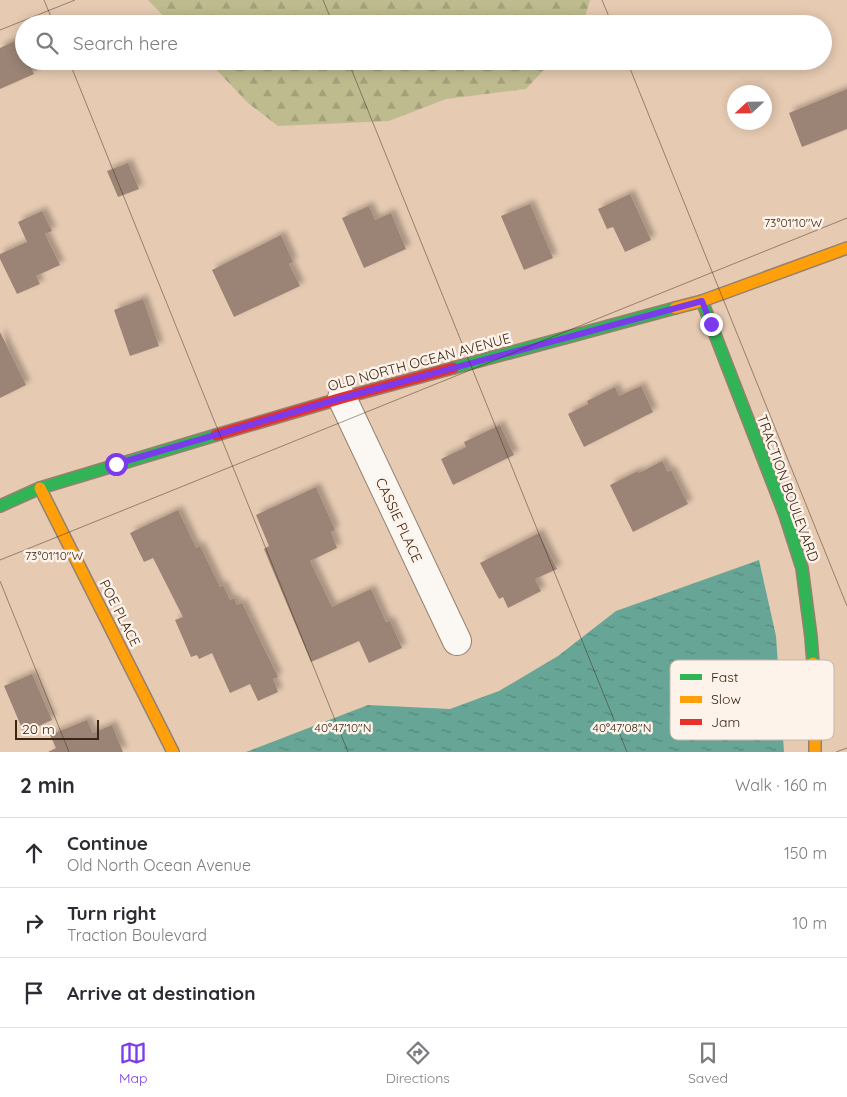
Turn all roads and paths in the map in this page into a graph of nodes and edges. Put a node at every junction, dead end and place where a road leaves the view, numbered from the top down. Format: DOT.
graph roads {
  1 [pos="847,248"];
  2 [pos="702,301"];
  3 [pos="342,398"];
  4 [pos="40,488"];
  5 [pos="0,506"];
  6 [pos="457,641"];
  7 [pos="812,660"];
  8 [pos="173,752"];
  1 -- 2 [label="street, OLD NORTH OCEAN AVENUE"];
  2 -- 3 [label="street, OLD NORTH OCEAN AVENUE"];
  2 -- 7 [label="street, TRACTION BOULEVARD"];
  3 -- 4 [label="street, OLD NORTH OCEAN AVENUE"];
  3 -- 6 [label="street, CASSIE PLACE"];
  4 -- 5 [label="street, OLD NORTH OCEAN AVENUE"];
  4 -- 8 [label="street, POE PLACE"];
}
